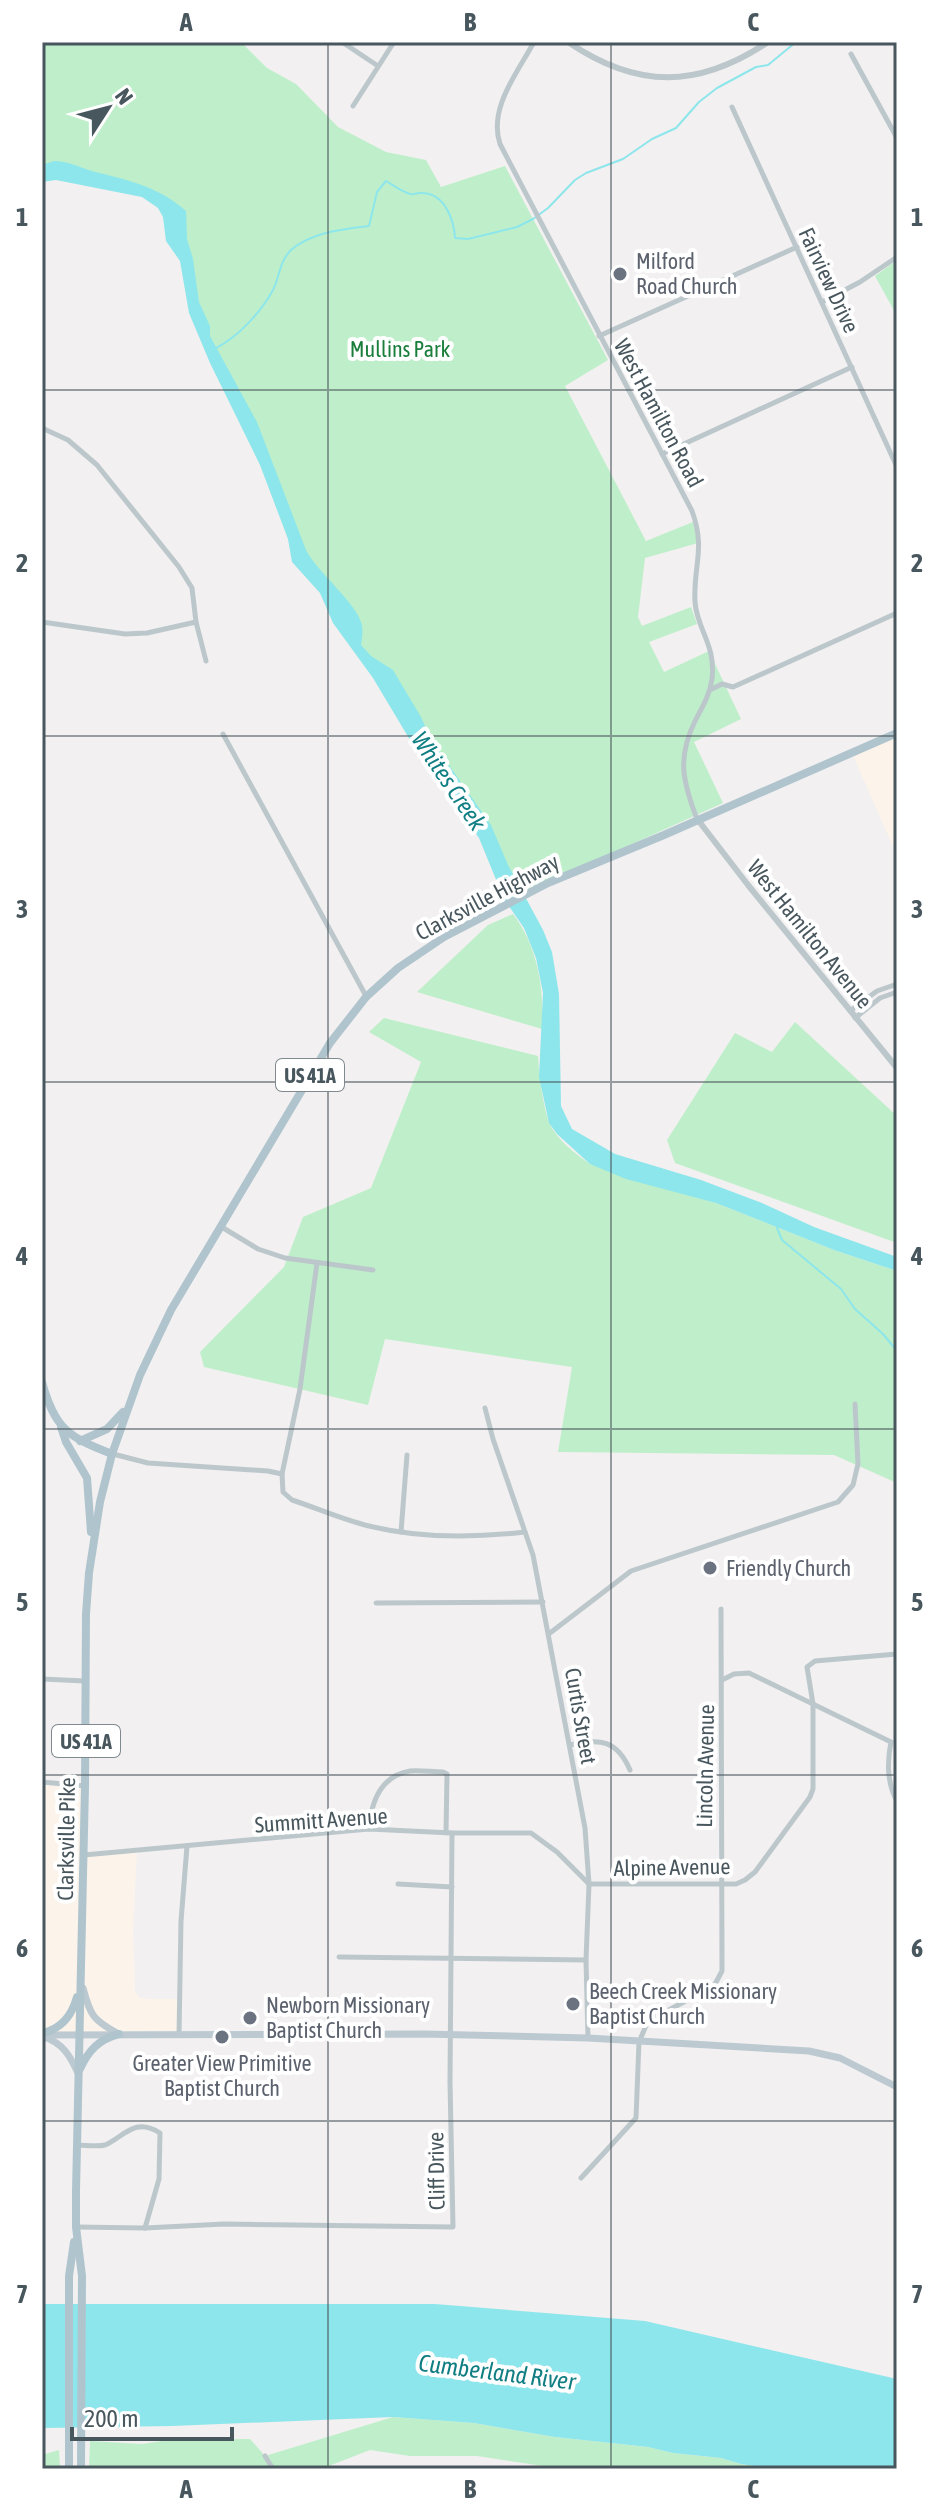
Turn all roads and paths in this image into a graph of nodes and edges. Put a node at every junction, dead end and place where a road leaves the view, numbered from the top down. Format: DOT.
graph roads {
  1 [pos="342,42"];
  2 [pos="394,42"];
  3 [pos="534,42"];
  4 [pos="568,42"];
  5 [pos="768,42"];
  6 [pos="851,54"];
  7 [pos="378,66"];
  8 [pos="353,106"];
  9 [pos="732,107"];
  10 [pos="897,138"];
  11 [pos="797,247"];
  12 [pos="897,257"];
  13 [pos="822,302"];
  14 [pos="599,336"];
  15 [pos="852,367"];
  16 [pos="42,428"];
  17 [pos="662,454"];
  18 [pos="897,465"];
  19 [pos="897,613"];
  20 [pos="42,622"];
  21 [pos="196,622"];
  22 [pos="206,661"];
  23 [pos="709,694"];
  24 [pos="897,733"];
  25 [pos="223,734"];
  26 [pos="698,820"];
  27 [pos="897,984"];
  28 [pos="897,992"];
  29 [pos="870,995"];
  30 [pos="366,997"];
  31 [pos="874,1002"];
  32 [pos="849,1011"];
  33 [pos="855,1018"];
  34 [pos="897,1068"];
  35 [pos="220,1226"];
  36 [pos="317,1263"];
  37 [pos="373,1270"];
  38 [pos="42,1382"];
  39 [pos="855,1404"];
  40 [pos="127,1408"];
  41 [pos="485,1408"];
  42 [pos="61,1427"];
  43 [pos="80,1441"];
  44 [pos="112,1454"];
  45 [pos="407,1455"];
  46 [pos="282,1474"];
  47 [pos="401,1532"];
  48 [pos="525,1532"];
  49 [pos="92,1551"];
  50 [pos="543,1602"];
  51 [pos="376,1603"];
  52 [pos="721,1609"];
  53 [pos="550,1633"];
  54 [pos="897,1654"];
  55 [pos="42,1679"];
  56 [pos="722,1680"];
  57 [pos="86,1681"];
  58 [pos="813,1704"];
  59 [pos="570,1745"];
  60 [pos="630,1770"];
  61 [pos="42,1782"];
  62 [pos="85,1786"];
  63 [pos="897,1801"];
  64 [pos="369,1829"];
  65 [pos="449,1833"];
  66 [pos="187,1846"];
  67 [pos="84,1855"];
  68 [pos="720,1883"];
  69 [pos="398,1884"];
  70 [pos="589,1884"];
  71 [pos="452,1887"];
  72 [pos="339,1957"];
  73 [pos="452,1959"];
  74 [pos="586,1960"];
  75 [pos="80,1980"];
  76 [pos="119,2034"];
  77 [pos="179,2034"];
  78 [pos="42,2035"];
  79 [pos="79,2035"];
  80 [pos="451,2035"];
  81 [pos="588,2038"];
  82 [pos="639,2042"];
  83 [pos="78,2074"];
  84 [pos="897,2087"];
  85 [pos="76,2145"];
  86 [pos="581,2178"];
  87 [pos="76,2227"];
  88 [pos="145,2228"];
  89 [pos="265,2456"];
  90 [pos="68,2466"];
  91 [pos="81,2466"];
  92 [pos="273,2469"];
  1 -- 7 [label="street"];
  2 -- 7 [label="street"];
  3 -- 14 [label="street, West Hamilton Road"];
  4 -- 5 [label="street"];
  6 -- 10 [label="street"];
  7 -- 8 [label="street"];
  9 -- 11 [label="street, Fairview Drive"];
  11 -- 13 [label="street, Fairview Drive"];
  11 -- 14 [label="street"];
  12 -- 13 [label="street"];
  13 -- 15 [label="street, Fairview Drive"];
  14 -- 17 [label="street, West Hamilton Road"];
  15 -- 17 [label="street"];
  15 -- 18 [label="street, Fairview Drive"];
  16 -- 21 [label="street"];
  17 -- 23 [label="street, West Hamilton Road"];
  19 -- 23 [label="street"];
  20 -- 21 [label="street"];
  21 -- 22 [label="street"];
  23 -- 26 [label="street, West Hamilton Road"];
  24 -- 26 [label="main road, Clarksville Highway / US 41A"];
  25 -- 30 [label="street"];
  26 -- 30 [label="main road, Clarksville Highway / US 41A"];
  26 -- 32 [label="street, West Hamilton Avenue"];
  27 -- 29 [label="street"];
  28 -- 31 [label="street"];
  29 -- 31 [label="street"];
  29 -- 32 [label="street"];
  30 -- 35 [label="main road, Clarksville Highway / US 41A"];
  31 -- 33 [label="street"];
  32 -- 33 [label="street, West Hamilton Avenue"];
  33 -- 34 [label="street, West Hamilton Avenue"];
  35 -- 36 [label="street"];
  35 -- 40 [label="main road, Clarksville Highway / US 41A"];
  36 -- 37 [label="street"];
  36 -- 46 [label="street"];
  38 -- 42 [label="main road"];
  39 -- 53 [label="street"];
  40 -- 43 [label="main road"];
  40 -- 44 [label="main road, Clarksville Highway / US 41A"];
  41 -- 48 [label="street, Curtis Street"];
  42 -- 43 [label="main road"];
  42 -- 49 [label="main road"];
  43 -- 44 [label="main road"];
  44 -- 46 [label="street"];
  44 -- 49 [label="main road, Clarksville Pike / US 41A"];
  45 -- 47 [label="street"];
  46 -- 47 [label="street"];
  47 -- 48 [label="street"];
  48 -- 50 [label="street, Curtis Street"];
  49 -- 57 [label="main road, Clarksville Pike / US 41A"];
  50 -- 51 [label="street"];
  50 -- 53 [label="street, Curtis Street"];
  52 -- 56 [label="street, Lincoln Avenue"];
  53 -- 59 [label="street, Curtis Street"];
  54 -- 58 [label="street, Alpine Avenue"];
  55 -- 57 [label="street"];
  56 -- 58 [label="street"];
  56 -- 68 [label="street, Lincoln Avenue"];
  57 -- 62 [label="main road, Clarksville Pike / US 41A"];
  58 -- 63 [label="street"];
  58 -- 68 [label="street, Alpine Avenue"];
  59 -- 60 [label="street"];
  59 -- 70 [label="street, Curtis Street"];
  61 -- 62 [label="street"];
  62 -- 67 [label="main road, Clarksville Pike / US 41A"];
  64 -- 65 [label="street, Summitt Avenue"];
  64 -- 65 [label="street, Cliff Drive"];
  64 -- 66 [label="street, Summitt Avenue"];
  65 -- 70 [label="street, Summitt Avenue"];
  65 -- 71 [label="street, Cliff Drive"];
  66 -- 67 [label="street, Summitt Avenue"];
  66 -- 77 [label="street"];
  67 -- 75 [label="main road, Clarksville Pike / US 41A"];
  68 -- 70 [label="street, Alpine Avenue"];
  68 -- 82 [label="street, Lincoln Avenue"];
  69 -- 71 [label="street"];
  70 -- 74 [label="street, Curtis Street"];
  71 -- 73 [label="street, Cliff Drive"];
  72 -- 73 [label="street"];
  73 -- 74 [label="street"];
  73 -- 80 [label="street, Cliff Drive"];
  74 -- 81 [label="street, Curtis Street"];
  75 -- 76 [label="main road"];
  75 -- 78 [label="main road"];
  75 -- 79 [label="main road, Clarksville Pike / US 41A"];
  76 -- 77 [label="main road"];
  76 -- 79 [label="main road"];
  76 -- 83 [label="main road"];
  77 -- 80 [label="main road"];
  78 -- 79 [label="main road"];
  78 -- 83 [label="main road"];
  79 -- 83 [label="main road, Clarksville Pike / US 41A"];
  80 -- 81 [label="main road"];
  80 -- 88 [label="street, Cliff Drive"];
  81 -- 82 [label="main road"];
  82 -- 84 [label="main road"];
  82 -- 86 [label="street"];
  83 -- 85 [label="main road, Clarksville Pike / US 41A"];
  85 -- 87 [label="main road, Clarksville Pike / US 41A"];
  85 -- 88 [label="street"];
  87 -- 88 [label="street, Cliff Drive"];
  87 -- 90 [label="main road, Clarksville Pike / US 41A"];
  87 -- 91 [label="main road, Clarksville Pike / US 41A"];
  89 -- 92 [label="street"];
}
